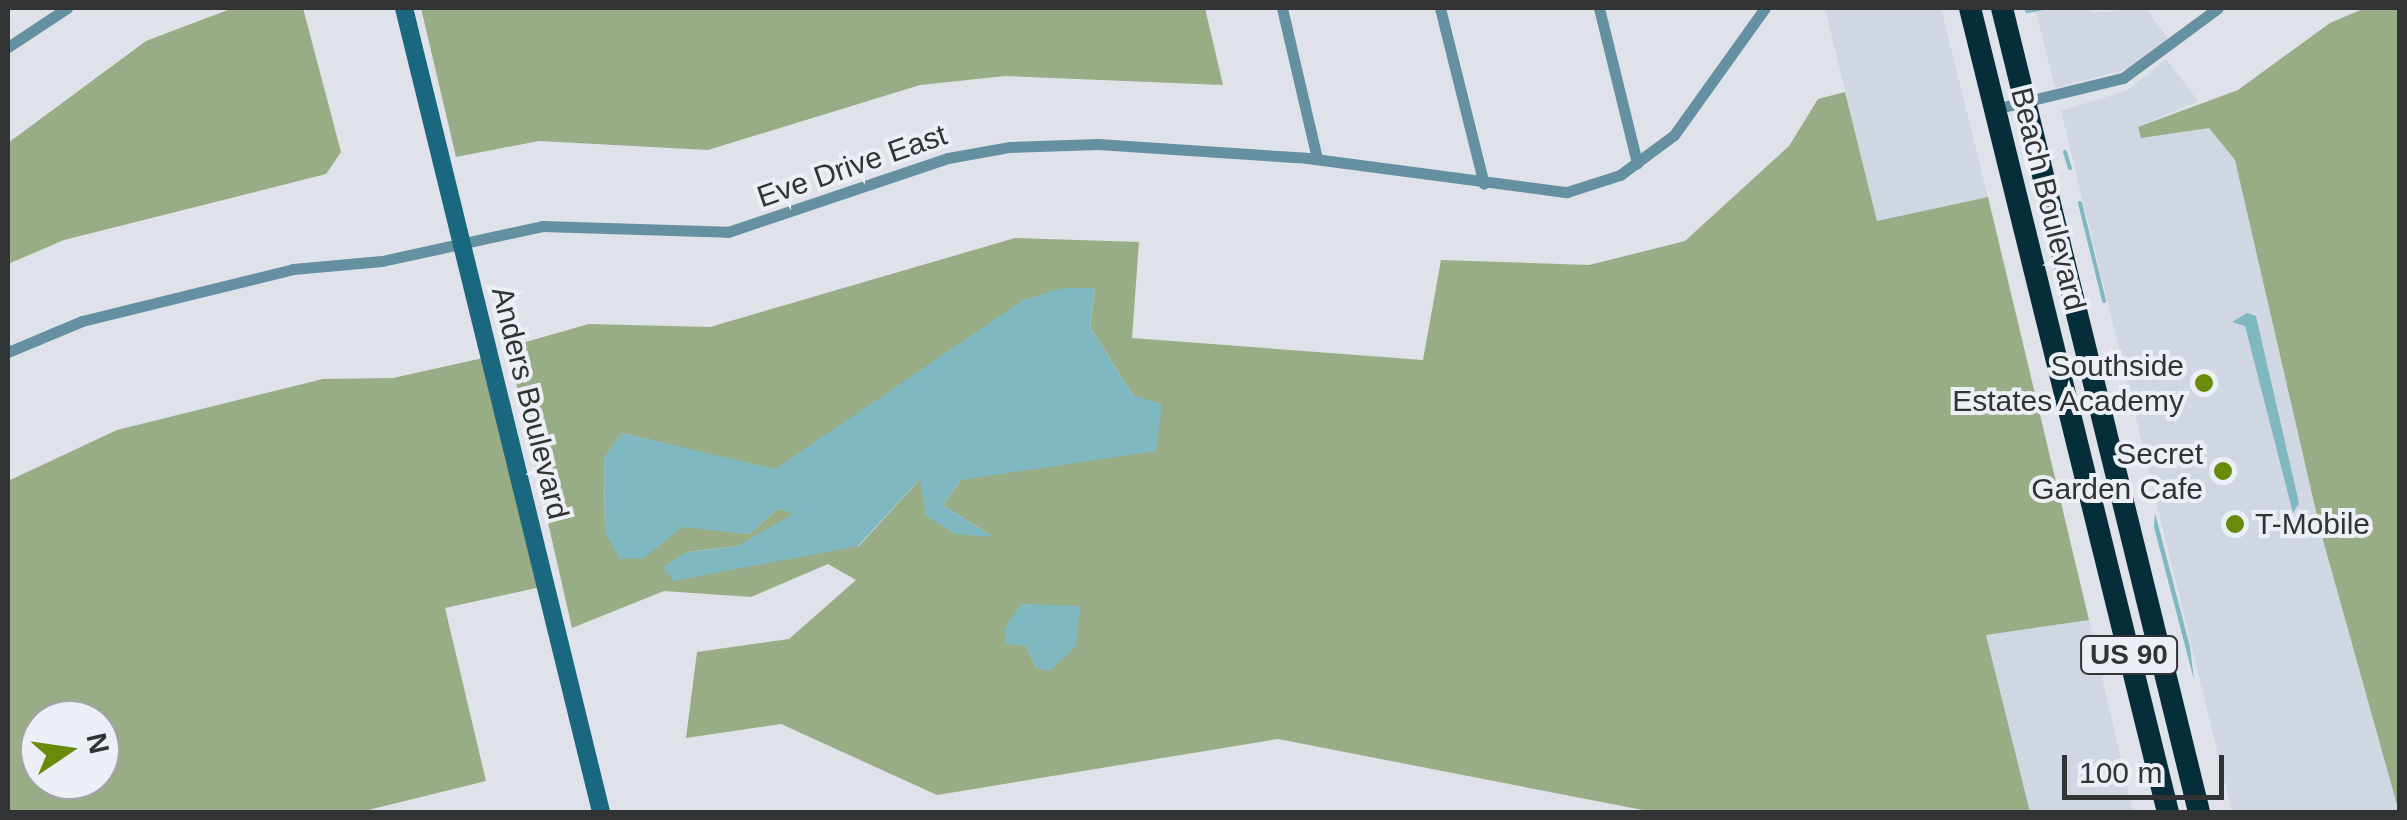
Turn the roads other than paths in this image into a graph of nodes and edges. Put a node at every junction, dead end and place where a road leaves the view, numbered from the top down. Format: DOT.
graph roads {
  1 [pos="67,8"];
  2 [pos="404,8"];
  3 [pos="1282,8"];
  4 [pos="1440,8"];
  5 [pos="1599,8"];
  6 [pos="1970,8"];
  7 [pos="2002,8"];
  8 [pos="2218,8"];
  9 [pos="1760,10"];
  10 [pos="8,48"];
  11 [pos="2026,102"];
  12 [pos="1995,109"];
  13 [pos="1317,159"];
  14 [pos="1637,163"];
  15 [pos="1484,184"];
  16 [pos="462,243"];
  17 [pos="8,352"];
  18 [pos="2120,490"];
  19 [pos="2090,497"];
  20 [pos="601,812"];
  21 [pos="2168,812"];
  22 [pos="2198,812"];
  1 -- 10 [label="street"];
  2 -- 16 [label="street, Anders Boulevard"];
  3 -- 13 [label="street"];
  4 -- 15 [label="street"];
  5 -- 14 [label="street"];
  6 -- 12 [label="highway, Beach Boulevard / US 90"];
  7 -- 11 [label="highway, US 90"];
  8 -- 11 [label="street"];
  9 -- 14 [label="street, Eve Drive East"];
  11 -- 12 [label="street"];
  11 -- 18 [label="highway, US 90"];
  12 -- 19 [label="highway, Beach Boulevard / US 90"];
  13 -- 15 [label="street, Eve Drive East"];
  13 -- 16 [label="street, Eve Drive East"];
  14 -- 15 [label="street, Eve Drive East"];
  16 -- 17 [label="street, Eve Drive East"];
  16 -- 20 [label="street, Anders Boulevard"];
  18 -- 19 [label="street"];
  18 -- 22 [label="highway, US 90"];
  19 -- 21 [label="highway, Beach Boulevard / US 90"];
}
